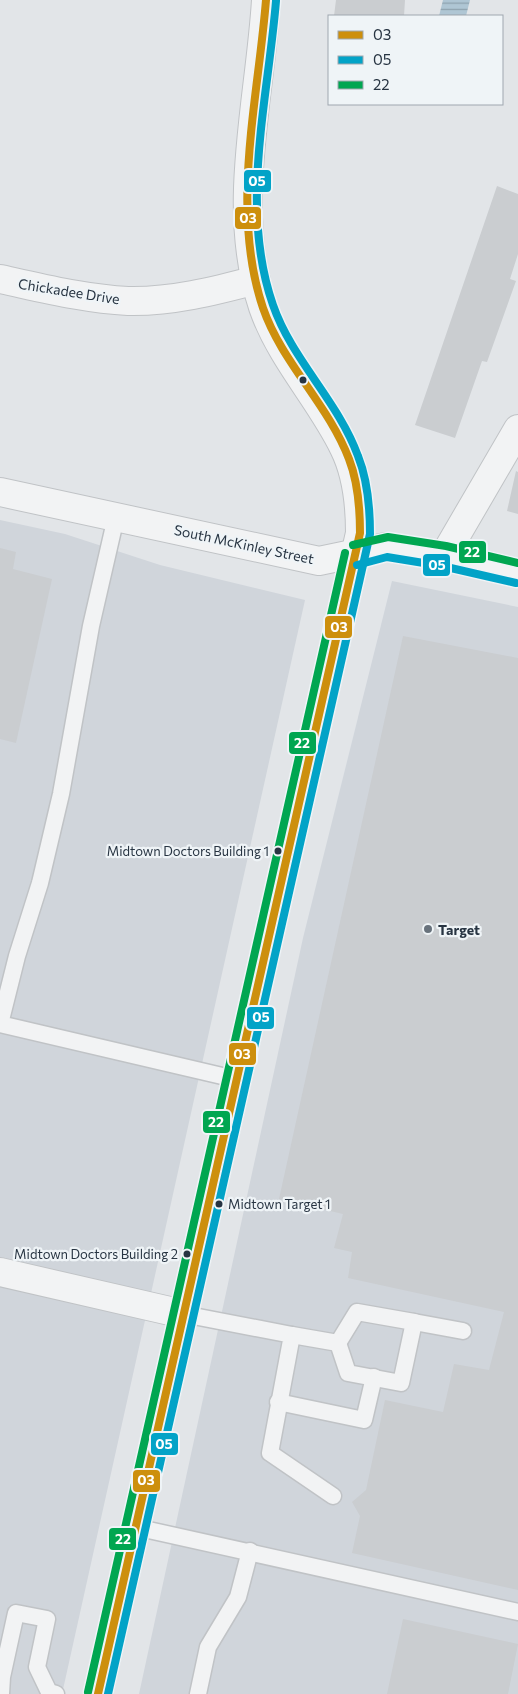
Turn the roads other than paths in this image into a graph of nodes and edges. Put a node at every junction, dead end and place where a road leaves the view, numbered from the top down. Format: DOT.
graph roads {
  1 [pos="266,0"];
  2 [pos="0,279"];
  3 [pos="256,280"];
  4 [pos="518,429"];
  5 [pos="0,492"];
  6 [pos="116,517"];
  7 [pos="355,555"];
  8 [pos="444,556"];
  9 [pos="518,572"];
  10 [pos="235,1079"];
  11 [pos="0,1272"];
  12 [pos="183,1314"];
  13 [pos="414,1322"];
  14 [pos="463,1332"];
  15 [pos="292,1334"];
  16 [pos="338,1343"];
  17 [pos="374,1378"];
  18 [pos="278,1402"];
  19 [pos="333,1496"];
  20 [pos="135,1527"];
  21 [pos="250,1551"];
  22 [pos="518,1612"];
  23 [pos="1,1694"];
  24 [pos="56,1694"];
  25 [pos="98,1694"];
  26 [pos="198,1694"];
  1 -- 3 [label="street"];
  2 -- 3 [label="street, Chickadee Drive"];
  3 -- 7 [label="street"];
  4 -- 8 [label="street"];
  5 -- 6 [label="street, South McKinley Street"];
  6 -- 7 [label="street, South McKinley Street"];
  6 -- 10 [label="lane"];
  7 -- 8 [label="street, South McKinley Street"];
  7 -- 10 [label="street"];
  8 -- 9 [label="street, South McKinley Street"];
  10 -- 12 [label="street"];
  11 -- 12 [label="street"];
  12 -- 15 [label="lane"];
  12 -- 20 [label="street"];
  13 -- 14 [label="lane"];
  13 -- 16 [label="lane"];
  13 -- 17 [label="lane"];
  15 -- 16 [label="lane"];
  15 -- 18 [label="lane"];
  16 -- 17 [label="lane"];
  17 -- 18 [label="lane"];
  18 -- 19 [label="lane"];
  20 -- 21 [label="lane"];
  20 -- 25 [label="street"];
  21 -- 22 [label="lane"];
  21 -- 26 [label="lane"];
  23 -- 24 [label="lane"];
}
